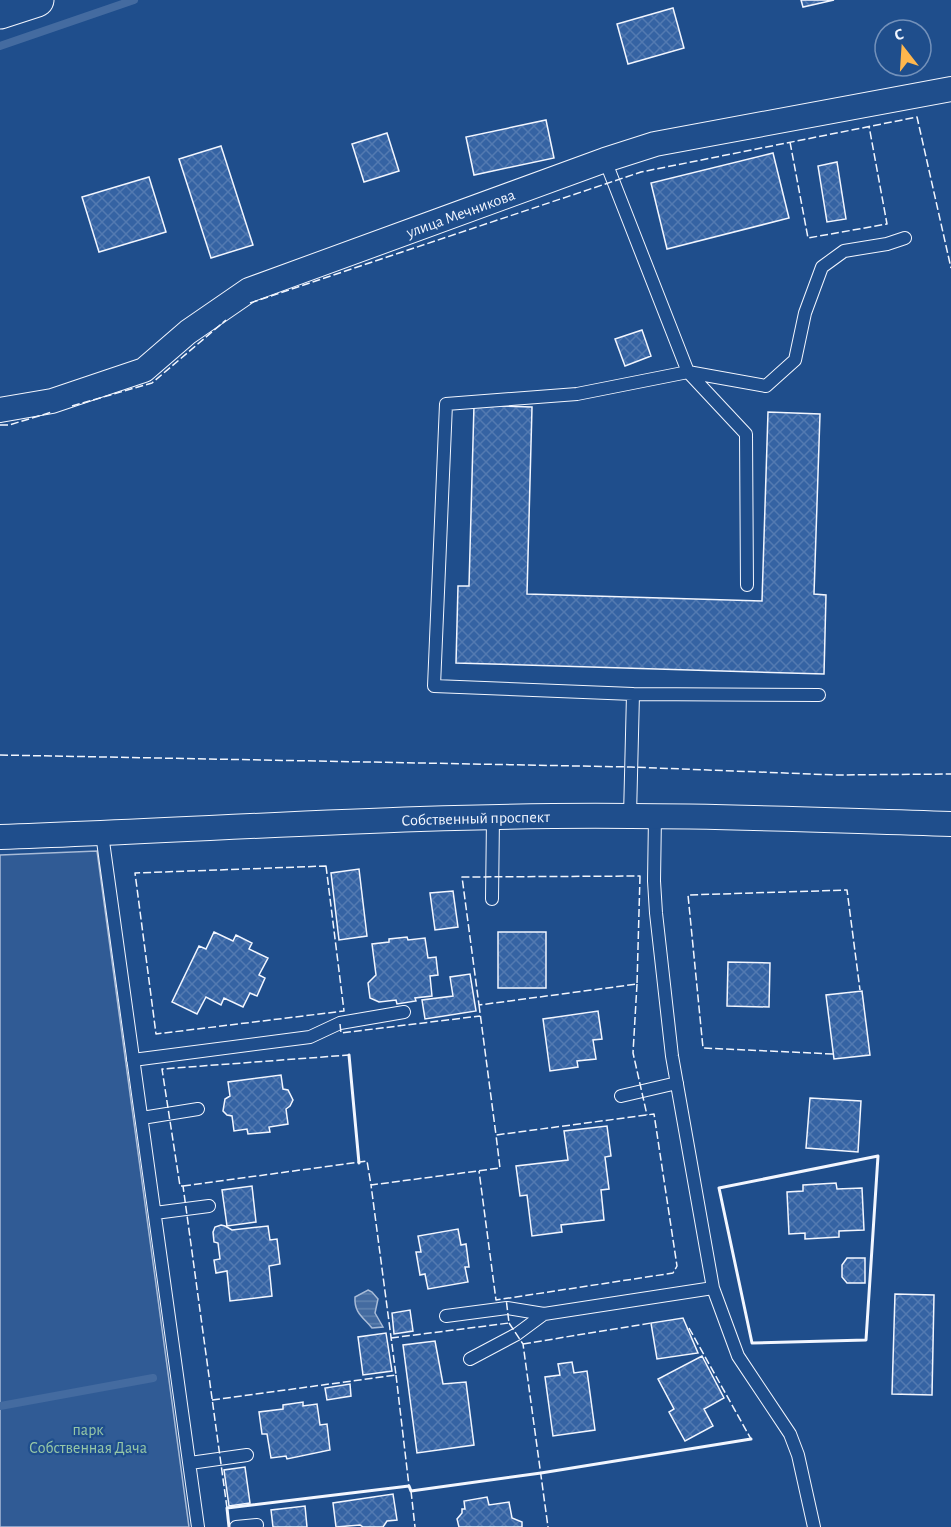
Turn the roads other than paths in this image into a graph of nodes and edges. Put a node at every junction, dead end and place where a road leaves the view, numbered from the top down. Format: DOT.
graph roads {
  1 [pos="37,0"];
  2 [pos="0,12"];
  3 [pos="951,89"];
  4 [pos="605,160"];
  5 [pos="905,238"];
  6 [pos="688,372"];
  7 [pos="0,410"];
  8 [pos="747,585"];
  9 [pos="633,694"];
  10 [pos="819,696"];
  11 [pos="630,816"];
  12 [pos="655,816"];
  13 [pos="493,818"];
  14 [pos="951,824"];
  15 [pos="102,834"];
  16 [pos="0,837"];
  17 [pos="492,899"];
  18 [pos="404,1012"];
  19 [pos="133,1059"];
  20 [pos="677,1083"];
  21 [pos="621,1096"];
  22 [pos="198,1110"];
  23 [pos="142,1118"];
  24 [pos="209,1206"];
  25 [pos="155,1213"];
  26 [pos="713,1288"];
  27 [pos="544,1314"];
  28 [pos="446,1316"];
  29 [pos="470,1359"];
  30 [pos="247,1455"];
  31 [pos="190,1463"];
  32 [pos="257,1525"];
  33 [pos="198,1527"];
  34 [pos="236,1527"];
  35 [pos="814,1527"];
  1 -- 2 [label="main road"];
  3 -- 4 [label="street, улица Мечникова"];
  4 -- 6 [label="lane"];
  4 -- 7 [label="street, улица Мечникова"];
  5 -- 6 [label="lane"];
  6 -- 8 [label="lane"];
  6 -- 9 [label="lane"];
  9 -- 10 [label="lane"];
  9 -- 11 [label="lane"];
  11 -- 12 [label="street, Собственный проспект"];
  11 -- 13 [label="street, Собственный проспект"];
  12 -- 14 [label="street, Собственный проспект"];
  12 -- 20 [label="lane"];
  13 -- 15 [label="street, Собственный проспект"];
  13 -- 17 [label="lane"];
  15 -- 16 [label="street, Собственный проспект"];
  15 -- 19 [label="lane"];
  18 -- 19 [label="lane"];
  19 -- 23 [label="lane"];
  20 -- 21 [label="lane"];
  20 -- 26 [label="lane"];
  22 -- 23 [label="lane"];
  23 -- 25 [label="lane"];
  24 -- 25 [label="lane"];
  25 -- 31 [label="lane"];
  26 -- 27 [label="lane"];
  26 -- 35 [label="lane"];
  27 -- 28 [label="lane"];
  27 -- 29 [label="lane"];
  30 -- 31 [label="lane"];
  31 -- 33 [label="lane"];
  32 -- 34 [label="lane"];
}
